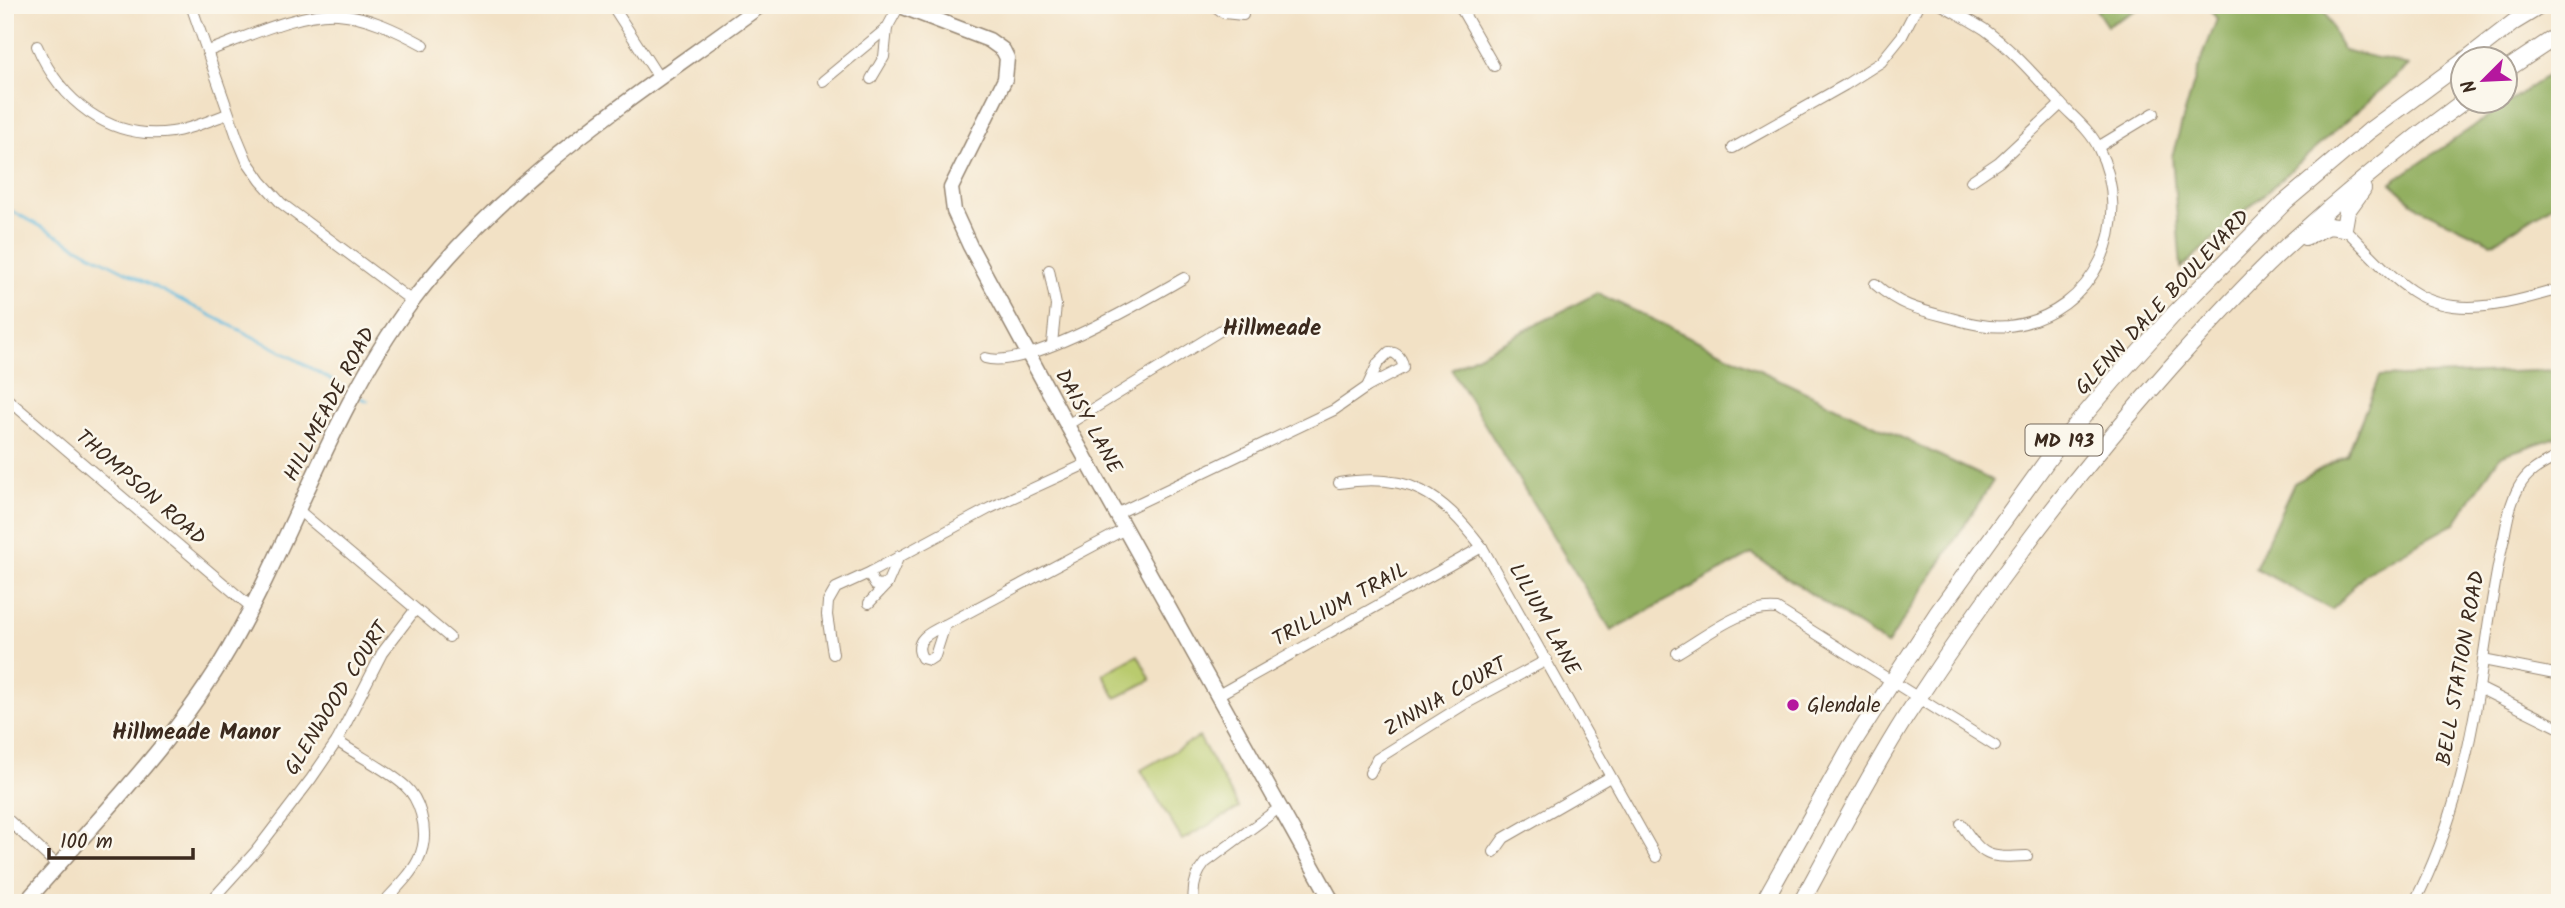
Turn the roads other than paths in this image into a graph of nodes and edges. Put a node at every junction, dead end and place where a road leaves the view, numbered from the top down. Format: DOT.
graph roads {
  1 [pos="191,5"];
  2 [pos="612,5"];
  3 [pos="761,5"];
  4 [pos="1213,5"];
  5 [pos="1459,5"];
  6 [pos="1918,5"];
  7 [pos="1942,5"];
  8 [pos="2542,5"];
  9 [pos="898,6"];
  10 [pos="1243,15"];
  11 [pos="887,28"];
  12 [pos="2560,34"];
  13 [pos="424,45"];
  14 [pos="37,46"];
  15 [pos="2482,46"];
  16 [pos="208,51"];
  17 [pos="2520,60"];
  18 [pos="1494,66"];
  19 [pos="2450,70"];
  20 [pos="659,78"];
  21 [pos="871,79"];
  22 [pos="823,81"];
  23 [pos="2061,104"];
  24 [pos="2450,111"];
  25 [pos="2154,113"];
  26 [pos="228,114"];
  27 [pos="2098,147"];
  28 [pos="1733,148"];
  29 [pos="2366,177"];
  30 [pos="1972,181"];
  31 [pos="2344,228"];
  32 [pos="2293,242"];
  33 [pos="1049,270"];
  34 [pos="1184,278"];
  35 [pos="1875,284"];
  36 [pos="2560,289"];
  37 [pos="412,302"];
  38 [pos="1231,324"];
  39 [pos="1052,344"];
  40 [pos="1028,354"];
  41 [pos="985,358"];
  42 [pos="1367,387"];
  43 [pos="5,397"];
  44 [pos="1067,425"];
  45 [pos="2560,455"];
  46 [pos="1088,463"];
  47 [pos="1339,482"];
  48 [pos="297,509"];
  49 [pos="1116,514"];
  50 [pos="1125,528"];
  51 [pos="1482,547"];
  52 [pos="899,556"];
  53 [pos="871,572"];
  54 [pos="887,584"];
  55 [pos="869,603"];
  56 [pos="251,607"];
  57 [pos="415,610"];
  58 [pos="945,625"];
  59 [pos="449,636"];
  60 [pos="1677,653"];
  61 [pos="833,654"];
  62 [pos="1547,660"];
  63 [pos="2483,660"];
  64 [pos="2560,675"];
  65 [pos="1892,682"];
  66 [pos="2479,688"];
  67 [pos="1218,695"];
  68 [pos="1920,696"];
  69 [pos="2560,728"];
  70 [pos="337,741"];
  71 [pos="1996,746"];
  72 [pos="1370,773"];
  73 [pos="1610,777"];
  74 [pos="1279,808"];
  75 [pos="5,817"];
  76 [pos="1961,824"];
  77 [pos="1494,852"];
  78 [pos="2027,856"];
  79 [pos="1656,857"];
  80 [pos="57,865"];
  81 [pos="25,903"];
  82 [pos="209,903"];
  83 [pos="383,903"];
  84 [pos="1194,903"];
  85 [pos="1333,903"];
  86 [pos="1763,903"];
  87 [pos="1801,903"];
  88 [pos="2414,903"];
  1 -- 16 [label="street"];
  2 -- 20 [label="street"];
  3 -- 20 [label="street, HILLMEADE ROAD"];
  4 -- 10 [label="street"];
  5 -- 18 [label="street"];
  6 -- 28 [label="street"];
  7 -- 23 [label="street"];
  8 -- 15 [label="main road, GLENN DALE BOULEVARD / MD 193"];
  9 -- 11 [label="street"];
  9 -- 40 [label="street, DAISY LANE"];
  11 -- 21 [label="street"];
  11 -- 22 [label="street"];
  12 -- 17 [label="main road"];
  13 -- 16 [label="street"];
  14 -- 26 [label="street"];
  16 -- 26 [label="street"];
  19 -- 65 [label="main road, GLENN DALE BOULEVARD / MD 193"];
  20 -- 37 [label="street, HILLMEADE ROAD"];
  23 -- 27 [label="street"];
  23 -- 30 [label="street"];
  24 -- 29 [label="main road, MD 193"];
  25 -- 27 [label="street"];
  26 -- 37 [label="street"];
  27 -- 35 [label="street"];
  29 -- 31 [label="main road"];
  29 -- 32 [label="main road, MD 193"];
  31 -- 32 [label="main road"];
  31 -- 36 [label="street"];
  32 -- 68 [label="main road, MD 193"];
  33 -- 39 [label="street"];
  34 -- 39 [label="street"];
  37 -- 48 [label="street, HILLMEADE ROAD"];
  38 -- 44 [label="street"];
  39 -- 40 [label="street"];
  40 -- 41 [label="street"];
  40 -- 44 [label="street, DAISY LANE"];
  42 -- 49 [label="street"];
  43 -- 56 [label="street, THOMPSON ROAD"];
  44 -- 46 [label="street, DAISY LANE"];
  45 -- 63 [label="street, BELL STATION ROAD"];
  46 -- 49 [label="street, DAISY LANE"];
  46 -- 52 [label="street"];
  47 -- 51 [label="street, LILIUM LANE"];
  48 -- 56 [label="street, HILLMEADE ROAD"];
  48 -- 57 [label="street"];
  49 -- 50 [label="street, DAISY LANE"];
  50 -- 58 [label="street"];
  50 -- 67 [label="street, DAISY LANE"];
  51 -- 62 [label="street, LILIUM LANE"];
  51 -- 67 [label="street, TRILLIUM TRAIL"];
  52 -- 53 [label="street"];
  52 -- 54 [label="street"];
  53 -- 54 [label="street"];
  53 -- 61 [label="street"];
  54 -- 55 [label="street"];
  56 -- 80 [label="street, HILLMEADE ROAD"];
  57 -- 59 [label="street"];
  57 -- 70 [label="street, GLENWOOD COURT"];
  60 -- 65 [label="street"];
  62 -- 72 [label="street, ZINNIA COURT"];
  62 -- 73 [label="street, LILIUM LANE"];
  63 -- 64 [label="street"];
  63 -- 66 [label="street, BELL STATION ROAD"];
  65 -- 68 [label="street"];
  65 -- 86 [label="main road, GLENN DALE BOULEVARD / MD 193"];
  66 -- 69 [label="street"];
  66 -- 88 [label="street, BELL STATION ROAD"];
  67 -- 74 [label="street, DAISY LANE"];
  68 -- 71 [label="street"];
  68 -- 87 [label="main road, MD 193"];
  70 -- 82 [label="street, GLENWOOD COURT"];
  70 -- 83 [label="street"];
  73 -- 77 [label="street"];
  73 -- 79 [label="street, LILIUM LANE"];
  74 -- 84 [label="street"];
  74 -- 85 [label="street, DAISY LANE"];
  75 -- 80 [label="street"];
  76 -- 78 [label="street"];
  80 -- 81 [label="street, HILLMEADE ROAD"];
}
